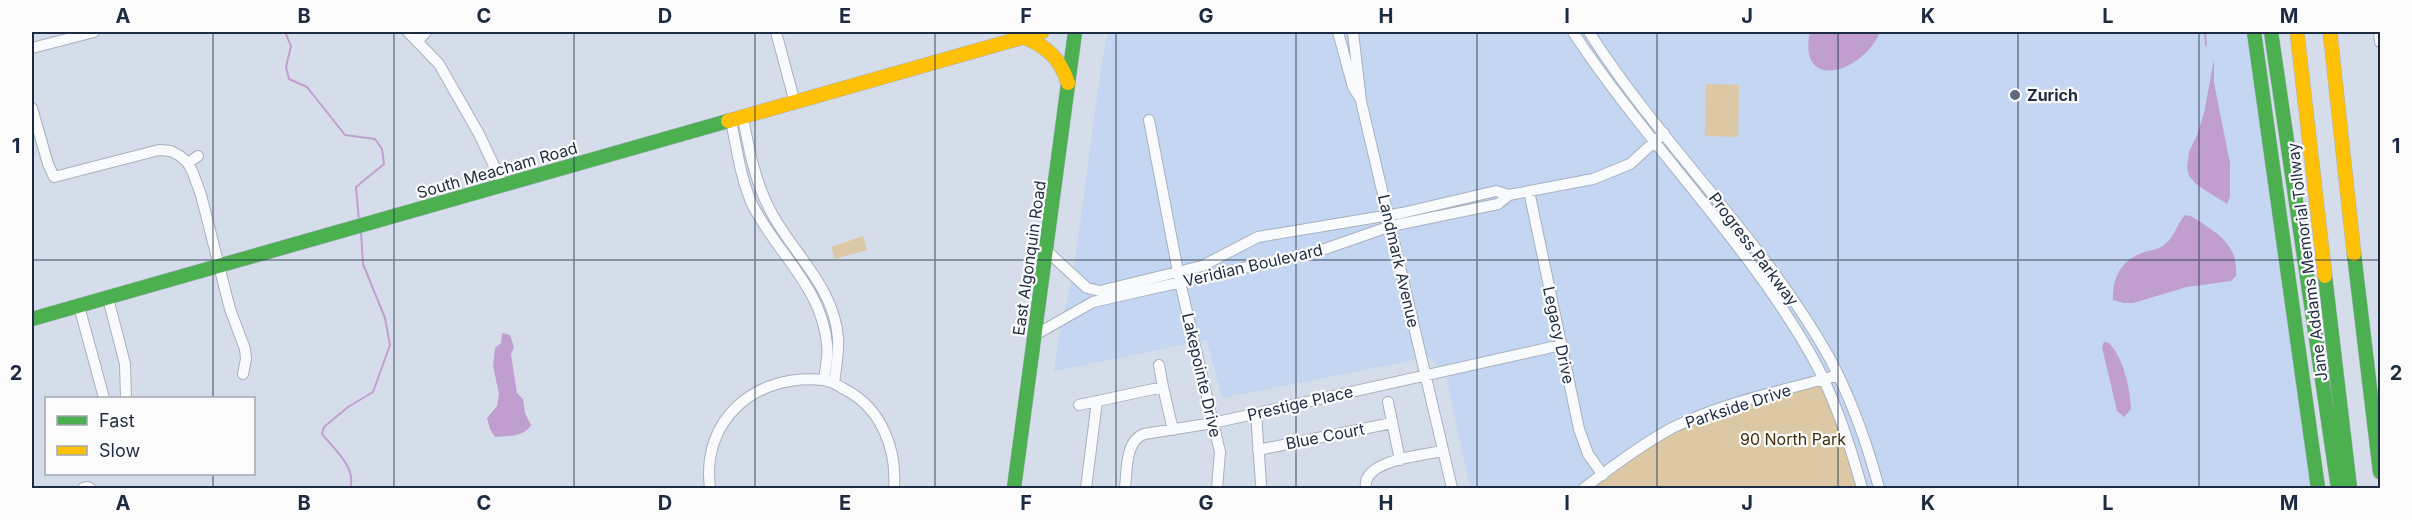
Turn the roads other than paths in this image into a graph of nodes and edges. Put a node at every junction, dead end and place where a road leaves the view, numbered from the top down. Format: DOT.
graph roads {
  1 [pos="94,32"];
  2 [pos="408,32"];
  3 [pos="426,32"];
  4 [pos="776,32"];
  5 [pos="1042,32"];
  6 [pos="1075,32"];
  7 [pos="1338,32"];
  8 [pos="1353,32"];
  9 [pos="1573,32"];
  10 [pos="1589,32"];
  11 [pos="2254,32"];
  12 [pos="2271,32"];
  13 [pos="2297,32"];
  14 [pos="2330,32"];
  15 [pos="2379,32"];
  16 [pos="1024,37"];
  17 [pos="418,41"];
  18 [pos="2380,42"];
  19 [pos="32,48"];
  20 [pos="1068,83"];
  21 [pos="1361,101"];
  22 [pos="795,103"];
  23 [pos="32,108"];
  24 [pos="737,120"];
  25 [pos="1149,120"];
  26 [pos="1664,132"];
  27 [pos="1654,141"];
  28 [pos="198,156"];
  29 [pos="188,163"];
  30 [pos="503,185"];
  31 [pos="1530,191"];
  32 [pos="1389,220"];
  33 [pos="1047,251"];
  34 [pos="220,266"];
  35 [pos="1179,277"];
  36 [pos="108,298"];
  37 [pos="79,306"];
  38 [pos="32,319"];
  39 [pos="1035,335"];
  40 [pos="1561,345"];
  41 [pos="1159,365"];
  42 [pos="243,374"];
  43 [pos="1426,374"];
  44 [pos="1838,375"];
  45 [pos="1823,380"];
  46 [pos="829,382"];
  47 [pos="1163,387"];
  48 [pos="103,397"];
  49 [pos="126,397"];
  50 [pos="1097,401"];
  51 [pos="1388,402"];
  52 [pos="1079,405"];
  53 [pos="1256,413"];
  54 [pos="1213,423"];
  55 [pos="1392,423"];
  56 [pos="1173,430"];
  57 [pos="1258,450"];
  58 [pos="1443,451"];
  59 [pos="1400,460"];
  60 [pos="2380,472"];
  61 [pos="1603,475"];
  62 [pos="1261,484"];
  63 [pos="897,488"];
  64 [pos="710,489"];
  65 [pos="1014,489"];
  66 [pos="1086,489"];
  67 [pos="1125,489"];
  68 [pos="1217,489"];
  69 [pos="1366,489"];
  70 [pos="1452,489"];
  71 [pos="1584,489"];
  72 [pos="1862,489"];
  73 [pos="1879,489"];
  74 [pos="2318,489"];
  75 [pos="2338,489"];
  76 [pos="2350,489"];
  1 -- 19 [label="street"];
  2 -- 17 [label="street"];
  3 -- 17 [label="street"];
  4 -- 22 [label="street"];
  5 -- 16 [label="main road, South Meacham Road"];
  6 -- 20 [label="main road, East Algonquin Road"];
  7 -- 21 [label="street"];
  8 -- 21 [label="street, Landmark Avenue"];
  9 -- 27 [label="street, Progress Parkway"];
  10 -- 26 [label="street, Progress Parkway"];
  11 -- 74 [label="main road"];
  12 -- 75 [label="main road"];
  13 -- 76 [label="main road, Jane Addams Memorial Tollway"];
  14 -- 60 [label="main road"];
  15 -- 18 [label="street"];
  16 -- 20 [label="main road"];
  16 -- 22 [label="main road, South Meacham Road"];
  17 -- 30 [label="street"];
  20 -- 33 [label="main road, East Algonquin Road"];
  21 -- 32 [label="street, Landmark Avenue"];
  22 -- 24 [label="main road, South Meacham Road"];
  23 -- 29 [label="street"];
  24 -- 30 [label="main road, South Meacham Road"];
  24 -- 46 [label="street"];
  25 -- 35 [label="street, Lakepointe Drive"];
  26 -- 27 [label="street, Veridian Boulevard"];
  26 -- 44 [label="street, Progress Parkway"];
  27 -- 31 [label="street, Veridian Boulevard"];
  27 -- 45 [label="street, Progress Parkway"];
  28 -- 29 [label="street"];
  29 -- 34 [label="street"];
  30 -- 34 [label="main road, South Meacham Road"];
  31 -- 32 [label="street, Veridian Boulevard"];
  31 -- 40 [label="street, Legacy Drive"];
  32 -- 35 [label="street, Veridian Boulevard"];
  32 -- 35 [label="street, Veridian Boulevard"];
  32 -- 43 [label="street, Landmark Avenue"];
  33 -- 35 [label="street, Veridian Boulevard"];
  33 -- 39 [label="main road, East Algonquin Road"];
  34 -- 36 [label="main road, South Meacham Road"];
  34 -- 42 [label="street"];
  35 -- 39 [label="street, Veridian Boulevard"];
  35 -- 54 [label="street, Lakepointe Drive"];
  36 -- 37 [label="main road, South Meacham Road"];
  36 -- 49 [label="street"];
  37 -- 38 [label="main road, South Meacham Road"];
  37 -- 48 [label="street"];
  39 -- 65 [label="main road, East Algonquin Road"];
  40 -- 43 [label="street, Prestige Place"];
  40 -- 61 [label="street, Legacy Drive"];
  41 -- 47 [label="street"];
  43 -- 53 [label="street, Prestige Place"];
  43 -- 58 [label="street, Landmark Avenue"];
  44 -- 45 [label="street, Parkside Drive"];
  44 -- 73 [label="street, Progress Parkway"];
  45 -- 61 [label="street, Parkside Drive"];
  45 -- 72 [label="street, Progress Parkway"];
  46 -- 63 [label="street"];
  46 -- 64 [label="street"];
  47 -- 50 [label="street"];
  47 -- 56 [label="street"];
  50 -- 52 [label="street"];
  50 -- 66 [label="street"];
  51 -- 55 [label="street"];
  53 -- 54 [label="street, Prestige Place"];
  53 -- 57 [label="street"];
  54 -- 56 [label="street, Prestige Place"];
  54 -- 68 [label="street, Lakepointe Drive"];
  55 -- 57 [label="street, Blue Court"];
  55 -- 59 [label="street"];
  56 -- 67 [label="street, Prestige Place"];
  57 -- 62 [label="street"];
  58 -- 59 [label="street"];
  58 -- 70 [label="street, Landmark Avenue"];
  59 -- 69 [label="street"];
  61 -- 71 [label="street, Parkside Drive"];
}
